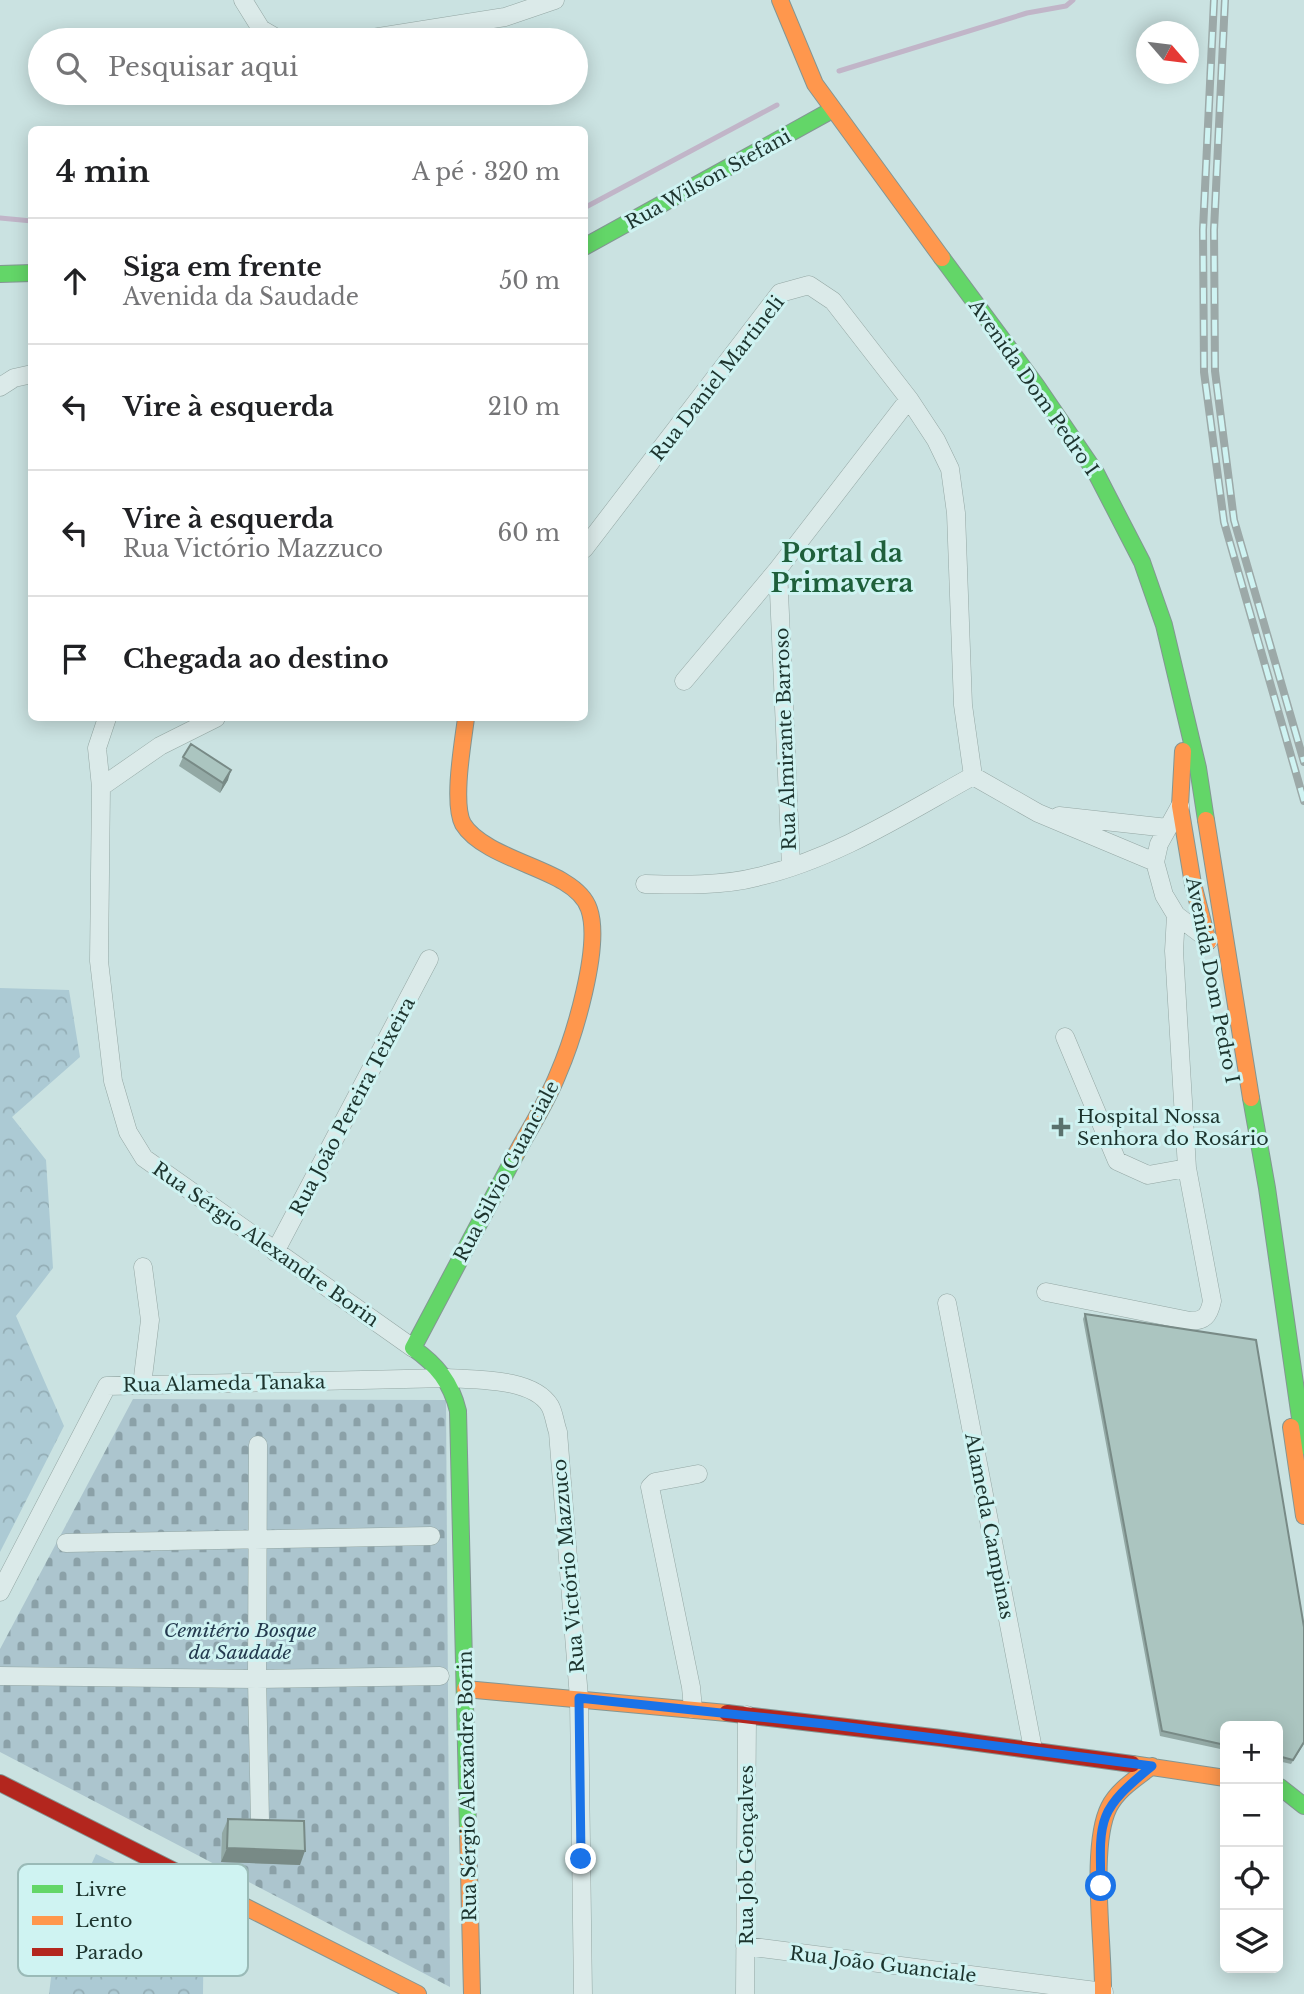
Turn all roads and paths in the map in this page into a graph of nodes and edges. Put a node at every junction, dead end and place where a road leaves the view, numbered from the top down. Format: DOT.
graph roads {
  1 [pos="243,0"];
  2 [pos="555,0"];
  3 [pos="780,0"];
  4 [pos="260,28"];
  5 [pos="436,28"];
  6 [pos="832,110"];
  7 [pos="588,245"];
  8 [pos="0,274"];
  9 [pos="28,274"];
  10 [pos="28,375"];
  11 [pos="0,387"];
  12 [pos="909,399"];
  13 [pos="588,544"];
  14 [pos="778,569"];
  15 [pos="684,681"];
  16 [pos="1182,692"];
  17 [pos="106,721"];
  18 [pos="210,721"];
  19 [pos="466,721"];
  20 [pos="1198,768"];
  21 [pos="974,776"];
  22 [pos="101,787"];
  23 [pos="1180,806"];
  24 [pos="1038,813"];
  25 [pos="1168,828"];
  26 [pos="1155,862"];
  27 [pos="791,867"];
  28 [pos="645,884"];
  29 [pos="1176,915"];
  30 [pos="1215,946"];
  31 [pos="429,960"];
  32 [pos="1219,1001"];
  33 [pos="1065,1037"];
  34 [pos="1187,1168"];
  35 [pos="275,1252"];
  36 [pos="143,1268"];
  37 [pos="1046,1292"];
  38 [pos="947,1303"];
  39 [pos="413,1348"];
  40 [pos="448,1378"];
  41 [pos="142,1385"];
  42 [pos="558,1432"];
  43 [pos="258,1445"];
  44 [pos="1304,1446"];
  45 [pos="698,1474"];
  46 [pos="1304,1516"];
  47 [pos="430,1536"];
  48 [pos="258,1541"];
  49 [pos="66,1543"];
  50 [pos="0,1592"];
  51 [pos="0,1676"];
  52 [pos="440,1676"];
  53 [pos="257,1679"];
  54 [pos="465,1689"];
  55 [pos="579,1698"];
  56 [pos="693,1709"];
  57 [pos="747,1715"];
  58 [pos="1033,1749"];
  59 [pos="1152,1766"];
  60 [pos="1220,1777"];
  61 [pos="0,1783"];
  62 [pos="1283,1786"];
  63 [pos="1303,1787"];
  64 [pos="1283,1789"];
  65 [pos="1304,1806"];
  66 [pos="260,1821"];
  67 [pos="160,1864"];
  68 [pos="248,1908"];
  69 [pos="745,1946"];
  70 [pos="1104,1993"];
  71 [pos="418,1994"];
  72 [pos="472,1994"];
  73 [pos="583,1994"];
  74 [pos="745,1994"];
  1 -- 4 [label="street"];
  2 -- 5 [label="street"];
  3 -- 6 [label="street, Avenida Dom Pedro I"];
  6 -- 7 [label="street, Rua Wilson Stefani"];
  6 -- 16 [label="street, Avenida Dom Pedro I"];
  8 -- 9 [label="street"];
  10 -- 11 [label="street"];
  12 -- 13 [label="street, Rua Daniel Martineli"];
  12 -- 14 [label="street"];
  12 -- 21 [label="street, Rua Daniel Martineli"];
  14 -- 15 [label="street"];
  14 -- 27 [label="street, Rua Almirante Barroso"];
  16 -- 20 [label="street, Avenida Dom Pedro I"];
  16 -- 23 [label="street, Avenida Dom Pedro I"];
  17 -- 22 [label="street, Rua Sérgio Alexandre Borin"];
  18 -- 22 [label="street"];
  19 -- 39 [label="street, Rua Silvio Guanciale"];
  20 -- 23 [label="street"];
  20 -- 30 [label="street, Avenida Dom Pedro I"];
  21 -- 24 [label="street"];
  21 -- 27 [label="street"];
  22 -- 35 [label="street, Rua Sérgio Alexandre Borin"];
  23 -- 25 [label="street"];
  23 -- 30 [label="street, Avenida Dom Pedro I"];
  24 -- 25 [label="street"];
  24 -- 26 [label="street"];
  25 -- 26 [label="street"];
  26 -- 29 [label="street"];
  27 -- 28 [label="street"];
  29 -- 30 [label="street"];
  29 -- 34 [label="street"];
  30 -- 44 [label="street, Avenida Dom Pedro I"];
  31 -- 35 [label="street, Rua João Pereira Teixeira"];
  32 -- 46 [label="street, Avenida Dom Pedro I"];
  33 -- 34 [label="street"];
  34 -- 37 [label="street"];
  35 -- 39 [label="street, Rua Sérgio Alexandre Borin"];
  36 -- 41 [label="street"];
  38 -- 58 [label="street, Alameda Campinas"];
  39 -- 40 [label="street"];
  40 -- 41 [label="street, Rua Alameda Tanaka"];
  40 -- 42 [label="street, Rua Alameda Tanaka"];
  40 -- 54 [label="street, Rua Sérgio Alexandre Borin"];
  41 -- 50 [label="street, Rua Alameda Tanaka"];
  42 -- 55 [label="street, Rua Victório Mazzuco"];
  43 -- 48 [label="street"];
  45 -- 56 [label="street"];
  47 -- 48 [label="street"];
  48 -- 49 [label="street"];
  48 -- 53 [label="street"];
  51 -- 53 [label="street"];
  52 -- 53 [label="street"];
  53 -- 66 [label="street"];
  54 -- 55 [label="street"];
  54 -- 72 [label="street, Rua Sérgio Alexandre Borin"];
  55 -- 56 [label="street"];
  55 -- 73 [label="street, Rua Victório Mazzuco"];
  56 -- 57 [label="street"];
  57 -- 58 [label="street"];
  57 -- 69 [label="street, Rua Job Gonçalves"];
  58 -- 59 [label="street"];
  59 -- 60 [label="street"];
  59 -- 70 [label="street"];
  61 -- 67 [label="street"];
  62 -- 63 [label="street"];
  64 -- 65 [label="street"];
  68 -- 71 [label="street"];
  69 -- 70 [label="street, Rua João Guanciale"];
  69 -- 74 [label="street, Rua Job Gonçalves"];
}
